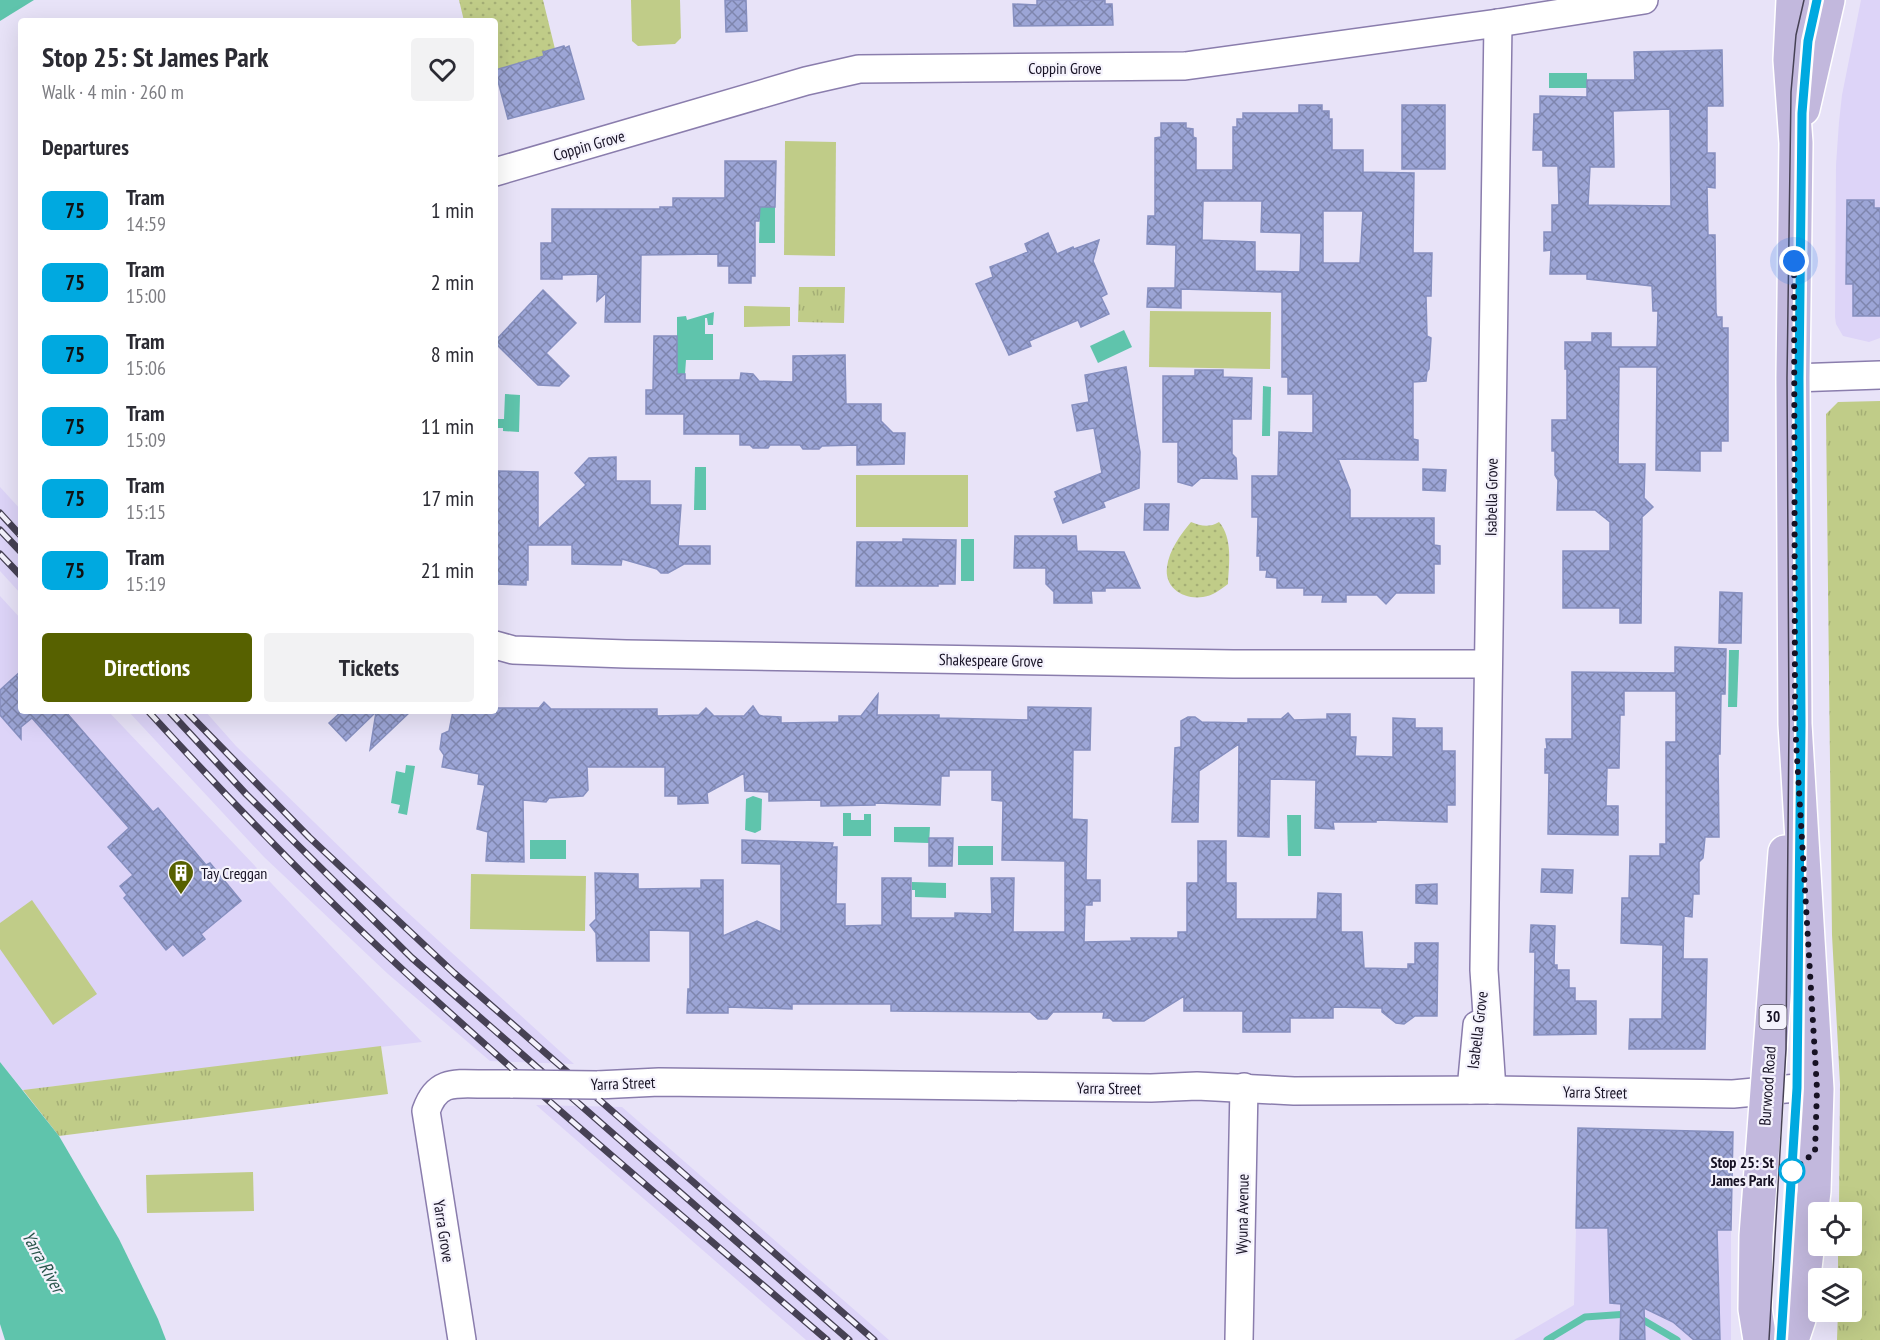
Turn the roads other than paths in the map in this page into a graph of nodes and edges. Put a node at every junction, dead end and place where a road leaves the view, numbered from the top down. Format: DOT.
graph roads {
  1 [pos="1644,0"];
  2 [pos="1793,0"];
  3 [pos="1828,0"];
  4 [pos="1498,23"];
  5 [pos="1796,143"];
  6 [pos="498,171"];
  7 [pos="1880,375"];
  8 [pos="1793,378"];
  9 [pos="498,646"];
  10 [pos="1488,664"];
  11 [pos="1795,724"];
  12 [pos="1244,1087"];
  13 [pos="1817,1089"];
  14 [pos="1481,1090"];
  15 [pos="1767,1092"];
  16 [pos="427,1122"];
  17 [pos="462,1340"];
  18 [pos="1239,1340"];
  19 [pos="1760,1340"];
  20 [pos="1792,1340"];
  1 -- 4 [label="street, Coppin Grove"];
  2 -- 5 [label="main road, Burwood Road / 30"];
  3 -- 5 [label="main road, Burwood Road / 30"];
  4 -- 6 [label="street, Coppin Grove"];
  4 -- 10 [label="street, Isabella Grove"];
  5 -- 8 [label="main road, Burwood Road / 30"];
  7 -- 8 [label="street"];
  8 -- 11 [label="main road, Burwood Road / 30"];
  9 -- 10 [label="street, Shakespeare Grove"];
  10 -- 14 [label="street, Isabella Grove"];
  11 -- 13 [label="main road, Burwood Road / 30"];
  11 -- 15 [label="main road, Burwood Road / 30"];
  12 -- 14 [label="street, Yarra Street"];
  12 -- 16 [label="street, Yarra Street, bridge"];
  12 -- 18 [label="street, Wyuna Avenue"];
  13 -- 15 [label="street, Yarra Street"];
  13 -- 20 [label="main road, Burwood Road / 30"];
  14 -- 15 [label="street, Yarra Street"];
  15 -- 19 [label="main road, Burwood Road / 30"];
  16 -- 17 [label="street, Yarra Grove"];
}
